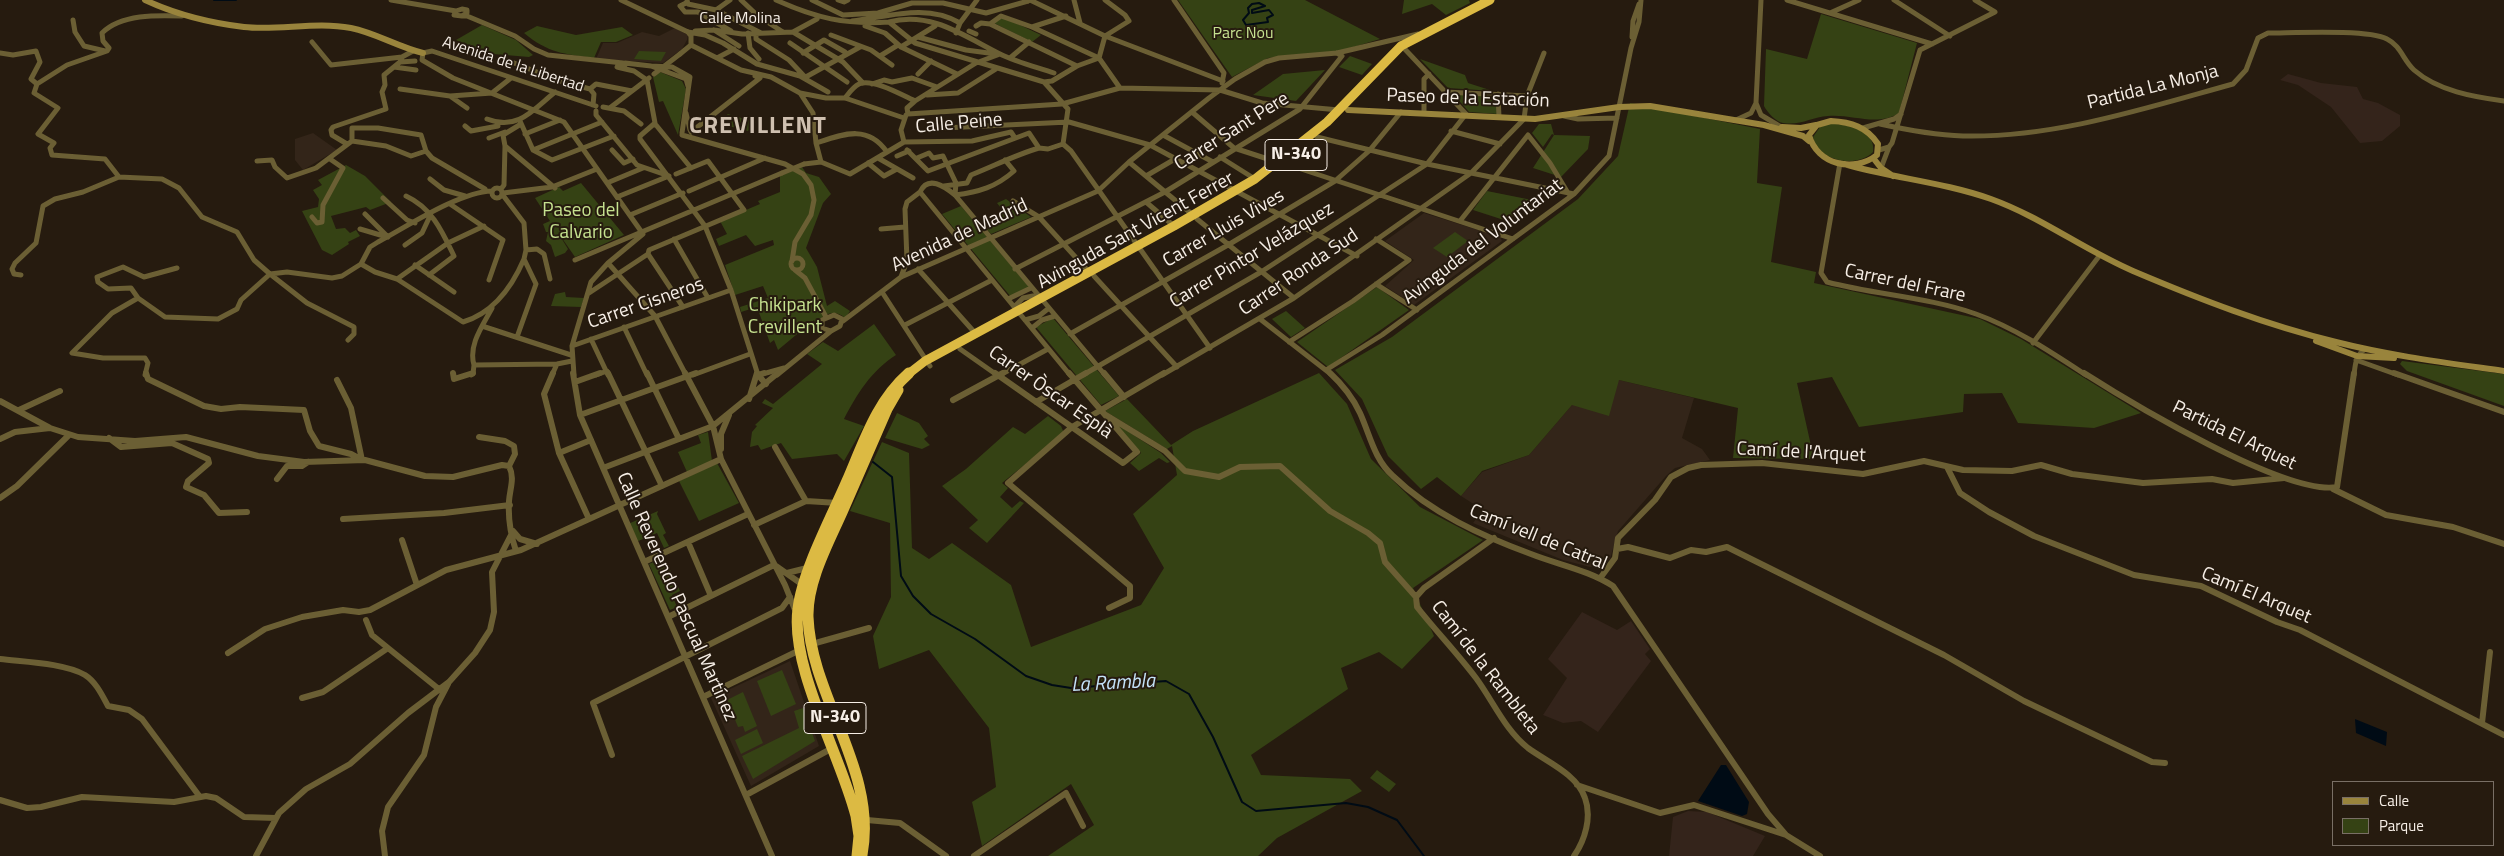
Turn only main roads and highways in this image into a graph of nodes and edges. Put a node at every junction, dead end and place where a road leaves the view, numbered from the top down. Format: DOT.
graph roads {
  1 [pos="1491,0"];
  2 [pos="1480,3"];
  3 [pos="1401,46"];
  4 [pos="1340,110"];
  5 [pos="1281,163"];
  6 [pos="1237,193"];
  7 [pos="1195,217"];
  8 [pos="1139,248"];
  9 [pos="1020,313"];
  10 [pos="928,363"];
  11 [pos="802,613"];
  12 [pos="807,647"];
  13 [pos="858,856"];
  14 [pos="862,856"];
  1 -- 2 [label="highway, N-340"];
  1 -- 3 [label="highway, N-340"];
  2 -- 3 [label="highway, N-340"];
  3 -- 4 [label="highway, N-340"];
  4 -- 5 [label="highway, Avinguda Sant Vicent Ferrer / N-340"];
  4 -- 5 [label="highway, Avinguda Sant Vicent Ferrer / N-340"];
  5 -- 6 [label="highway, Avinguda Sant Vicent Ferrer / N-340"];
  5 -- 6 [label="highway, Avinguda Sant Vicent Ferrer / N-340"];
  6 -- 7 [label="highway, Avinguda Sant Vicent Ferrer / N-340"];
  7 -- 8 [label="highway, Avinguda Sant Vicent Ferrer / N-340"];
  7 -- 8 [label="highway, Avinguda Sant Vicent Ferrer / N-340"];
  8 -- 9 [label="highway, Avinguda Sant Vicent Ferrer / N-340"];
  9 -- 10 [label="highway, Avinguda Sant Vicent Ferrer / N-340"];
  9 -- 10 [label="highway, Avinguda Sant Vicent Ferrer / N-340"];
  10 -- 11 [label="highway, N-340"];
  10 -- 11 [label="highway, N-340"];
  11 -- 12 [label="highway, N-340"];
  12 -- 13 [label="highway, N-340"];
  12 -- 14 [label="highway, N-340"];
}
